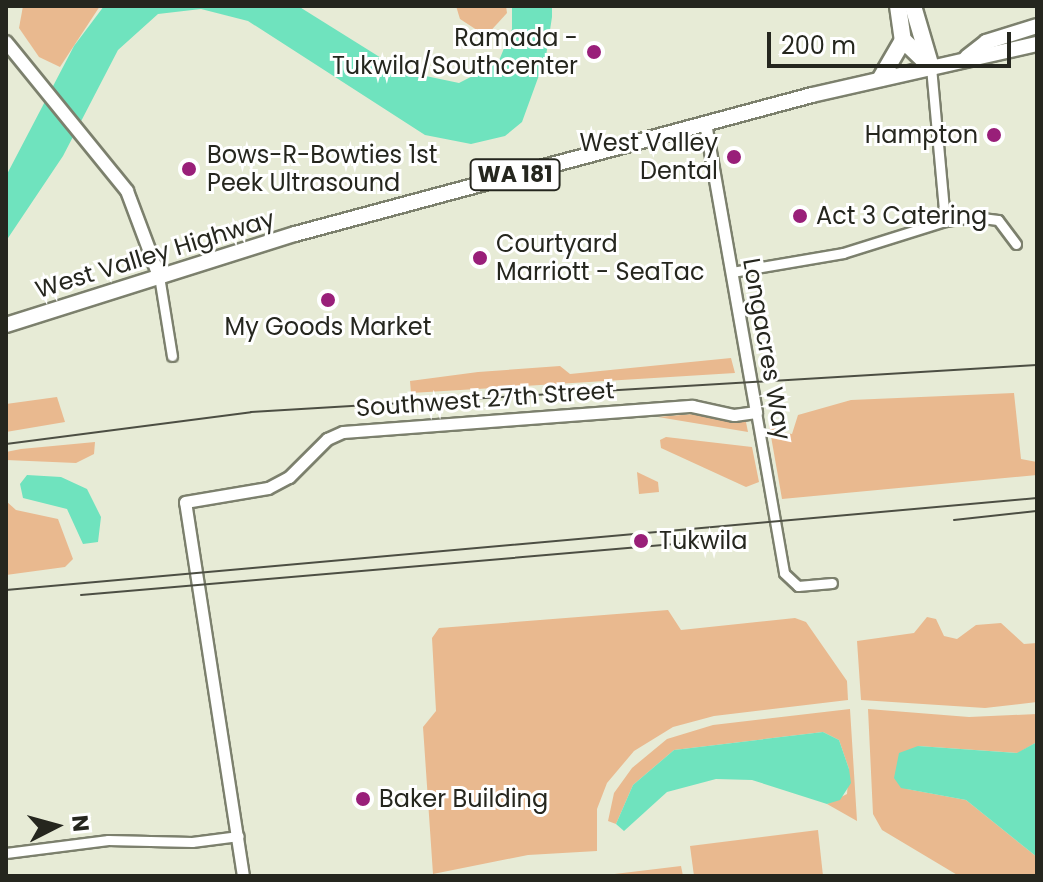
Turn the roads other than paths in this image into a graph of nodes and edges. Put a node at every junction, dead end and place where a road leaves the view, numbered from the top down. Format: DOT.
graph roads {
  1 [pos="898,6"];
  2 [pos="913,6"];
  3 [pos="1037,26"];
  4 [pos="903,40"];
  5 [pos="6,42"];
  6 [pos="1037,44"];
  7 [pos="967,57"];
  8 [pos="931,67"];
  9 [pos="881,78"];
  10 [pos="705,123"];
  11 [pos="945,221"];
  12 [pos="1016,244"];
  13 [pos="732,272"];
  14 [pos="159,276"];
  15 [pos="6,325"];
  16 [pos="172,356"];
  17 [pos="756,412"];
  18 [pos="832,583"];
  19 [pos="239,836"];
  20 [pos="6,853"];
  21 [pos="243,876"];
  1 -- 4 [label="highway"];
  2 -- 8 [label="highway"];
  3 -- 7 [label="main road, West Valley Highway / WA 181"];
  4 -- 8 [label="highway"];
  4 -- 9 [label="highway"];
  5 -- 14 [label="main road"];
  6 -- 7 [label="main road, West Valley Highway / WA 181"];
  7 -- 8 [label="main road, West Valley Highway / WA 181"];
  8 -- 9 [label="main road, West Valley Highway / WA 181"];
  8 -- 11 [label="street"];
  9 -- 10 [label="main road, West Valley Highway / WA 181"];
  10 -- 13 [label="street, Longacres Way"];
  10 -- 14 [label="main road, West Valley Highway / WA 181"];
  11 -- 12 [label="street"];
  11 -- 13 [label="street"];
  13 -- 17 [label="street, Longacres Way"];
  14 -- 15 [label="main road, West Valley Highway / WA 181"];
  14 -- 16 [label="street"];
  17 -- 18 [label="street, Longacres Way"];
  17 -- 19 [label="street, Southwest 27th Street"];
  19 -- 20 [label="street"];
  19 -- 21 [label="street, Southwest 27th Street"];
}
